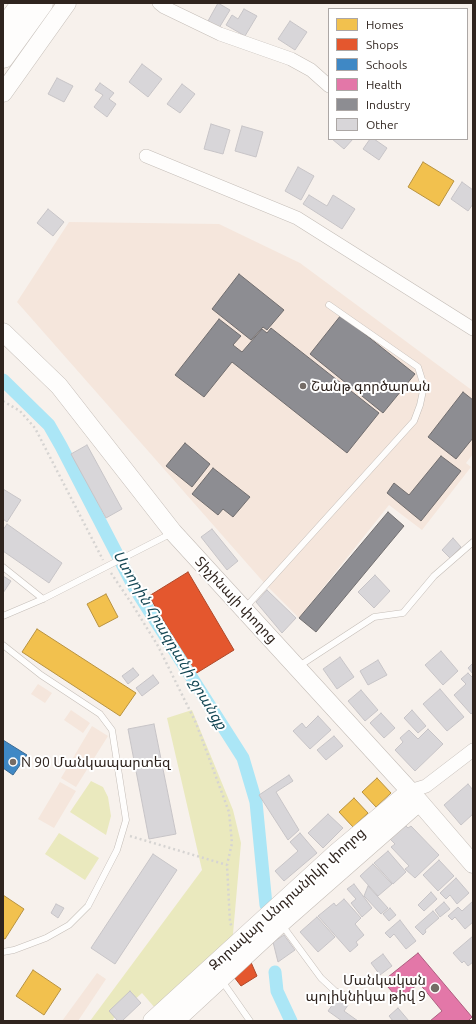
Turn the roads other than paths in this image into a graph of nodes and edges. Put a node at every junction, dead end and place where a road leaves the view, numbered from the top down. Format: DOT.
graph roads {
  1 [pos="23,3"];
  2 [pos="42,3"];
  3 [pos="67,3"];
  4 [pos="159,3"];
  5 [pos="3,30"];
  6 [pos="3,57"];
  7 [pos="328,85"];
  8 [pos="3,93"];
  9 [pos="146,156"];
  10 [pos="329,305"];
  11 [pos="473,329"];
  12 [pos="3,332"];
  13 [pos="173,532"];
  14 [pos="473,542"];
  15 [pos="3,567"];
  16 [pos="43,599"];
  17 [pos="244,609"];
  18 [pos="3,616"];
  19 [pos="3,645"];
  20 [pos="297,667"];
  21 [pos="473,750"];
  22 [pos="418,793"];
  23 [pos="473,864"];
  24 [pos="279,915"];
  25 [pos="3,952"];
  26 [pos="216,972"];
  27 [pos="368,998"];
  28 [pos="152,1021"];
  29 [pos="175,1021"];
  30 [pos="250,1021"];
  1 -- 5 [label="highway"];
  2 -- 6 [label="highway"];
  3 -- 8 [label="main road"];
  4 -- 7 [label="street"];
  9 -- 11 [label="street"];
  10 -- 17 [label="lane"];
  12 -- 13 [label="main road, Տիչինայի փողոց"];
  13 -- 16 [label="lane"];
  13 -- 17 [label="main road, Տիչինայի փողոց"];
  14 -- 20 [label="lane"];
  15 -- 16 [label="lane"];
  16 -- 18 [label="lane"];
  17 -- 20 [label="main road, Տիչինայի փողոց"];
  19 -- 25 [label="lane"];
  20 -- 22 [label="main road, Տիչինայի փողոց"];
  21 -- 22 [label="street"];
  22 -- 23 [label="main road, Տիչինայի փողոց"];
  22 -- 24 [label="main road, Զորավար Անդրանիկի փողոց"];
  24 -- 26 [label="main road, Զորավար Անդրանիկի փողոց"];
  24 -- 26 [label="main road, Զորավար Անդրանիկի փողոց"];
  24 -- 27 [label="lane"];
  26 -- 28 [label="main road, Զորավար Անդրանիկի փողոց"];
  26 -- 29 [label="main road, Զորավար Անդրանիկի փողոց"];
  26 -- 30 [label="lane"];
}
